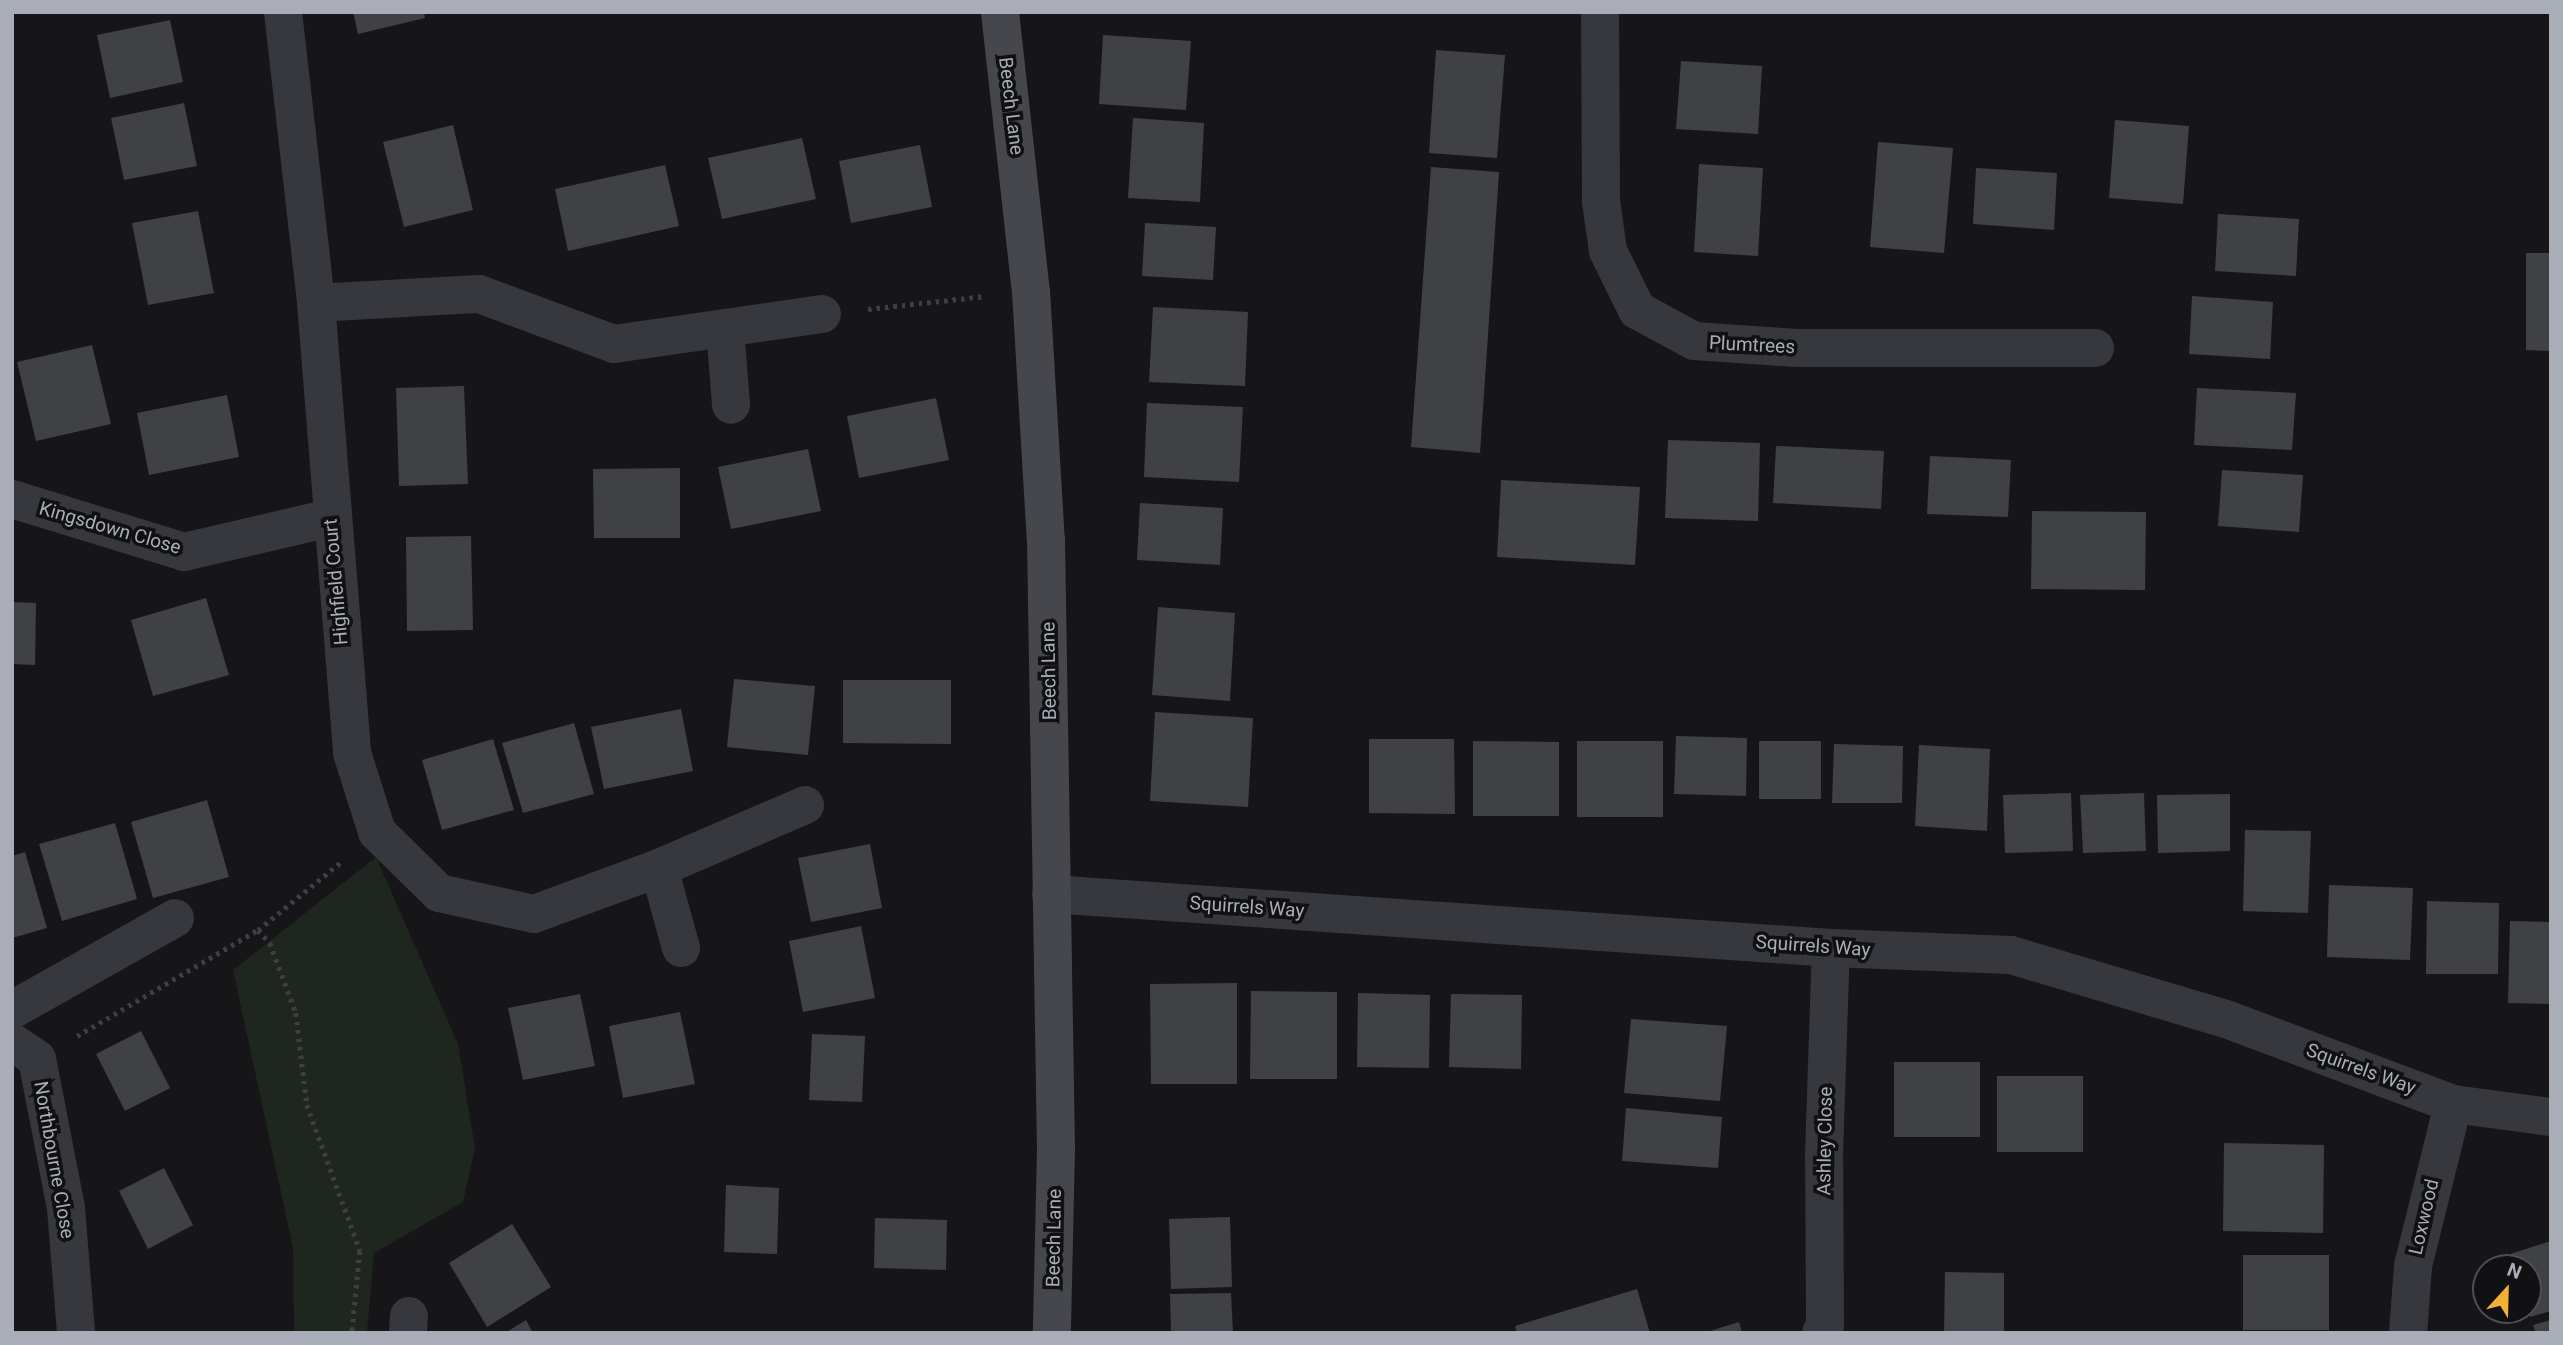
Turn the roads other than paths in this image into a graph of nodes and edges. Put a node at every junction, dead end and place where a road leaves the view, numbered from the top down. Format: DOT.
graph roads {
  1 [pos="283,12"];
  2 [pos="1000,12"];
  3 [pos="1600,12"];
  4 [pos="316,303"];
  5 [pos="822,314"];
  6 [pos="725,328"];
  7 [pos="2095,348"];
  8 [pos="731,405"];
  9 [pos="12,499"];
  10 [pos="330,518"];
  11 [pos="805,805"];
  12 [pos="659,868"];
  13 [pos="1051,894"];
  14 [pos="175,918"];
  15 [pos="681,948"];
  16 [pos="1831,948"];
  17 [pos="12,1010"];
  18 [pos="12,1042"];
  19 [pos="2454,1104"];
  20 [pos="2551,1117"];
  21 [pos="76,1333"];
  22 [pos="1052,1333"];
  23 [pos="1821,1333"];
  24 [pos="2408,1333"];
  1 -- 4 [label="street, Highfield Court"];
  2 -- 13 [label="street, Beech Lane"];
  3 -- 7 [label="street, Plumtrees"];
  4 -- 6 [label="street"];
  4 -- 10 [label="street, Highfield Court"];
  5 -- 6 [label="street"];
  6 -- 8 [label="street"];
  9 -- 10 [label="street, Kingsdown Close"];
  10 -- 12 [label="street, Highfield Court"];
  11 -- 12 [label="street, Highfield Court"];
  12 -- 15 [label="street"];
  13 -- 16 [label="street, Squirrels Way"];
  13 -- 22 [label="street, Beech Lane"];
  14 -- 17 [label="street"];
  16 -- 19 [label="street, Squirrels Way"];
  16 -- 23 [label="street, Ashley Close"];
  18 -- 21 [label="street, Northbourne Close"];
  19 -- 20 [label="street, Squirrels Way"];
  19 -- 24 [label="street, Loxwood"];
}
